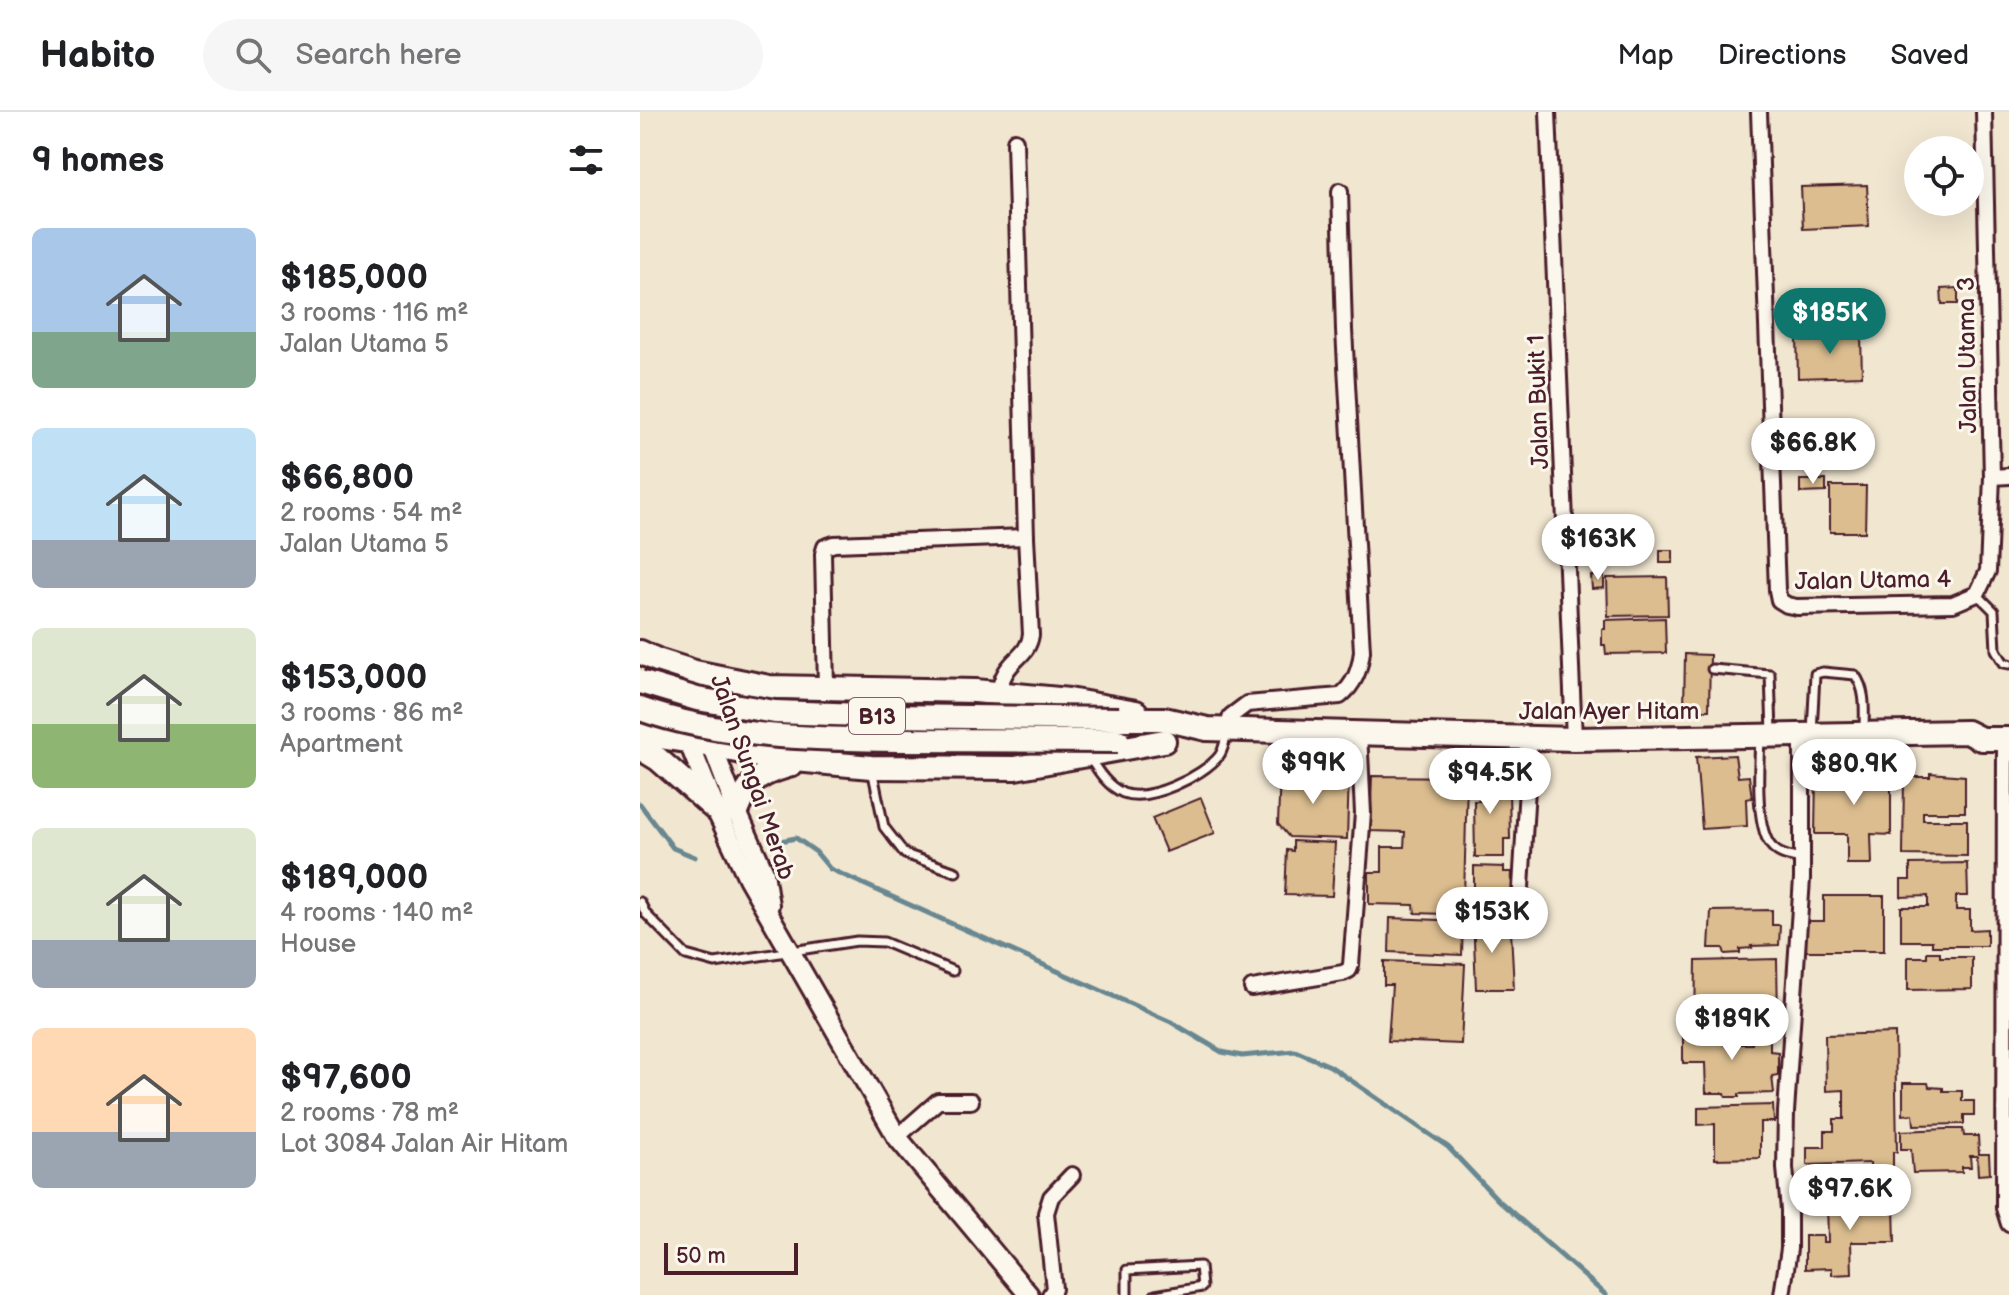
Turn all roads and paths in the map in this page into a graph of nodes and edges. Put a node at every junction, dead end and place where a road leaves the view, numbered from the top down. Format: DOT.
graph roads {
  1 [pos="1548,112"];
  2 [pos="1759,112"];
  3 [pos="1984,112"];
  4 [pos="1015,141"];
  5 [pos="1340,191"];
  6 [pos="2009,476"];
  7 [pos="1992,477"];
  8 [pos="1026,537"];
  9 [pos="1977,594"];
  10 [pos="648,656"];
  11 [pos="2009,664"];
  12 [pos="1712,669"];
  13 [pos="695,672"];
  14 [pos="640,682"];
  15 [pos="769,687"];
  16 [pos="826,687"];
  17 [pos="999,694"];
  18 [pos="640,709"];
  19 [pos="1118,730"];
  20 [pos="1164,730"];
  21 [pos="1217,730"];
  22 [pos="1359,733"];
  23 [pos="1864,734"];
  24 [pos="2008,734"];
  25 [pos="1807,735"];
  26 [pos="1766,736"];
  27 [pos="1530,738"];
  28 [pos="642,739"];
  29 [pos="1574,739"];
  30 [pos="689,743"];
  31 [pos="712,745"];
  32 [pos="1087,755"];
  33 [pos="763,757"];
  34 [pos="801,763"];
  35 [pos="871,767"];
  36 [pos="726,811"];
  37 [pos="1803,859"];
  38 [pos="956,872"];
  39 [pos="640,902"];
  40 [pos="1520,904"];
  41 [pos="789,951"];
  42 [pos="953,971"];
  43 [pos="1252,988"];
  44 [pos="971,1101"];
  45 [pos="897,1137"];
  46 [pos="1072,1175"];
  47 [pos="2009,1224"];
  48 [pos="1029,1295"];
  49 [pos="1050,1295"];
  50 [pos="1127,1295"];
  51 [pos="1155,1295"];
  52 [pos="1782,1295"];
  1 -- 29 [label="street, Jalan Bukit 1"];
  2 -- 9 [label="street, Jalan Utama 4"];
  3 -- 7 [label="street, Jalan Utama 3"];
  4 -- 8 [label="street"];
  5 -- 21 [label="street"];
  6 -- 7 [label="street"];
  7 -- 9 [label="street, Jalan Utama 3"];
  8 -- 16 [label="street"];
  8 -- 17 [label="street"];
  9 -- 11 [label="lane"];
  10 -- 13 [label="main road"];
  10 -- 28 [label="main road"];
  12 -- 26 [label="lane"];
  13 -- 15 [label="main road"];
  13 -- 30 [label="street, Jalan Sungai Merab"];
  13 -- 31 [label="street, Jalan Sungai Merab"];
  14 -- 19 [label="main road, B13, bridge"];
  15 -- 16 [label="main road"];
  15 -- 33 [label="main road"];
  16 -- 17 [label="main road"];
  17 -- 20 [label="main road"];
  18 -- 19 [label="main road, B13, bridge"];
  19 -- 20 [label="main road, Jalan Ayer Hitam / B13"];
  20 -- 21 [label="main road, Jalan Ayer Hitam / B13"];
  20 -- 32 [label="main road"];
  21 -- 22 [label="main road, Jalan Ayer Hitam / B13"];
  21 -- 32 [label="lane"];
  22 -- 27 [label="main road, Jalan Ayer Hitam / B13"];
  22 -- 43 [label="street"];
  23 -- 24 [label="main road, Jalan Ayer Hitam / B13"];
  23 -- 25 [label="main road, Jalan Ayer Hitam / B13"];
  23 -- 25 [label="lane"];
  24 -- 47 [label="street"];
  25 -- 26 [label="main road, Jalan Ayer Hitam / B13"];
  25 -- 37 [label="street"];
  26 -- 29 [label="main road, Jalan Ayer Hitam / B13"];
  26 -- 37 [label="lane"];
  27 -- 29 [label="main road, Jalan Ayer Hitam / B13"];
  27 -- 40 [label="street"];
  28 -- 30 [label="main road"];
  28 -- 36 [label="main road"];
  30 -- 31 [label="main road"];
  30 -- 36 [label="street, Jalan Sungai Merab"];
  31 -- 33 [label="main road"];
  31 -- 36 [label="street, Jalan Sungai Merab"];
  32 -- 35 [label="main road"];
  33 -- 34 [label="main road"];
  34 -- 35 [label="main road"];
  34 -- 36 [label="main road"];
  35 -- 38 [label="lane"];
  36 -- 41 [label="street, Jalan Sungai Merab"];
  37 -- 52 [label="street"];
  39 -- 41 [label="lane"];
  41 -- 42 [label="lane"];
  41 -- 45 [label="street, Jalan Sungai Merab"];
  44 -- 45 [label="street"];
  45 -- 48 [label="street, Jalan Sungai Merab"];
  46 -- 49 [label="street"];
  50 -- 51 [label="lane"];
}
